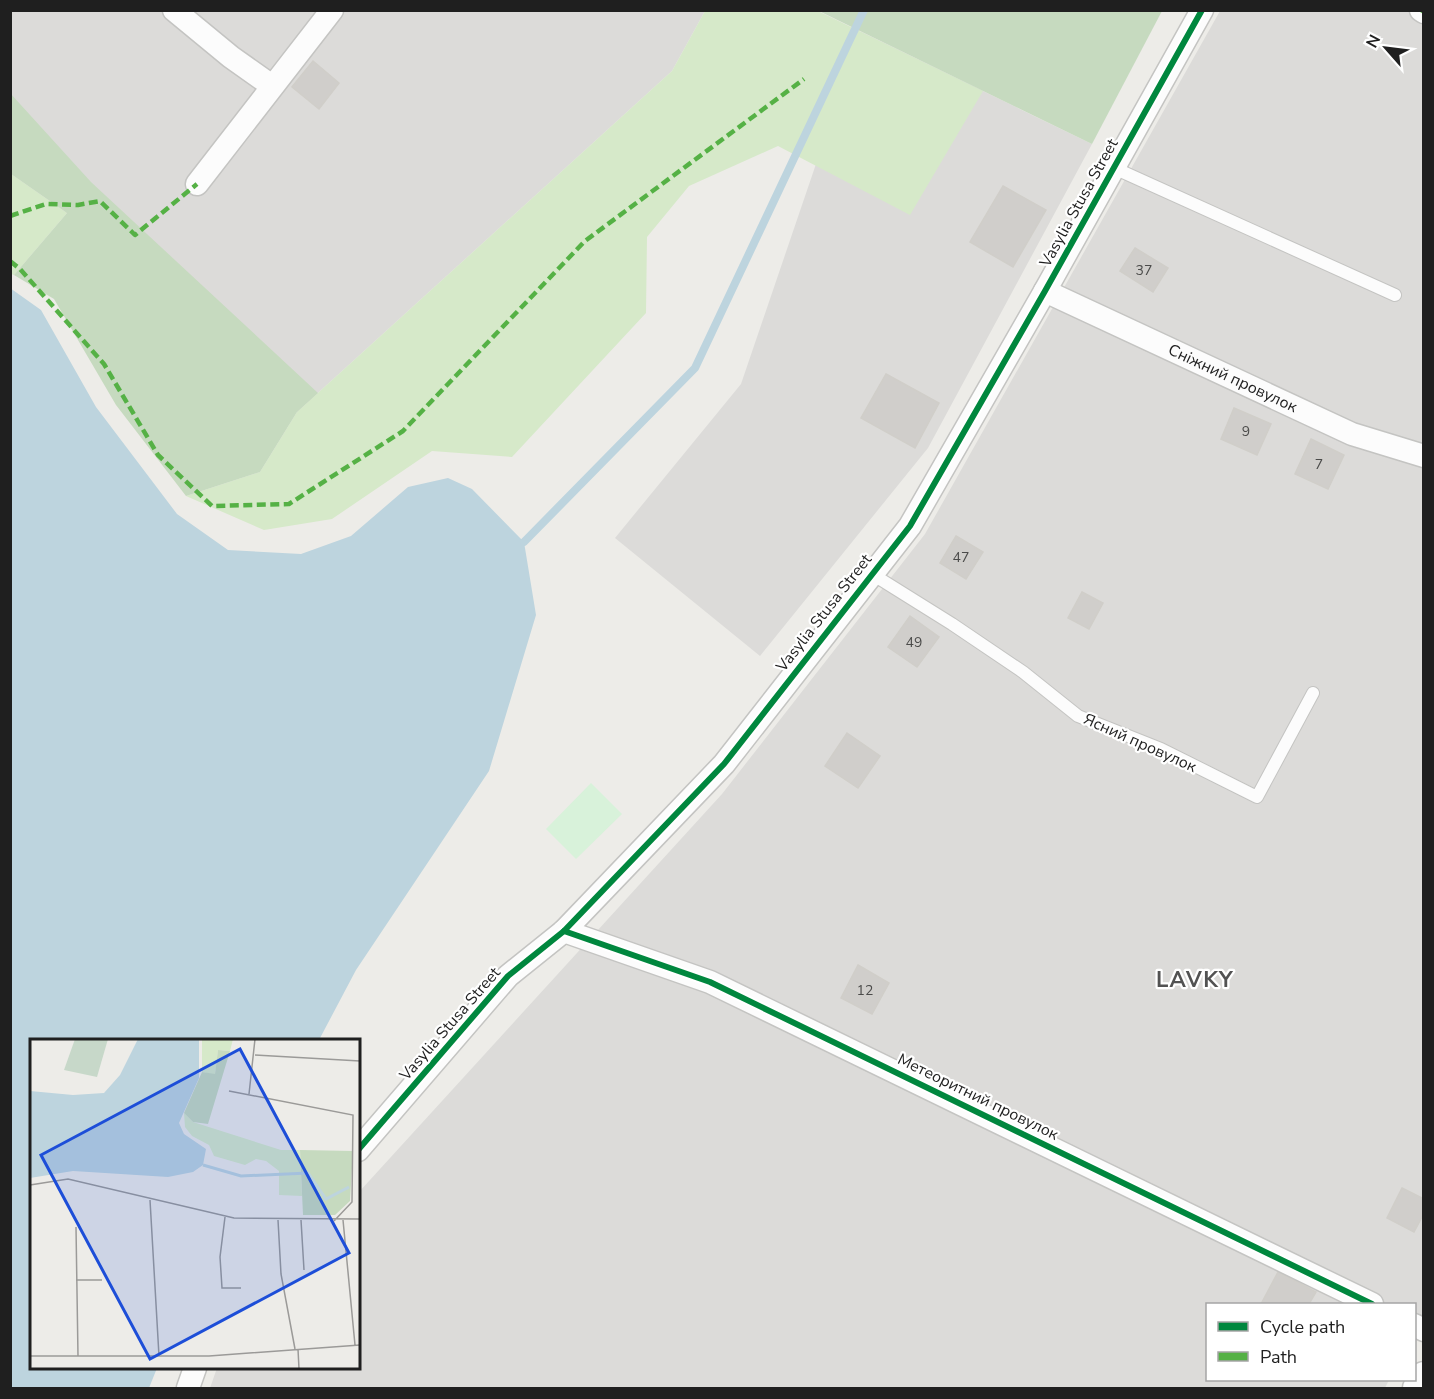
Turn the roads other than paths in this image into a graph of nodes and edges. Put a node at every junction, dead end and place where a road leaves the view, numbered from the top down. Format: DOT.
graph roads {
  1 [pos="174,10"];
  2 [pos="332,10"];
  3 [pos="1202,10"];
  4 [pos="272,86"];
  5 [pos="1114,168"];
  6 [pos="197,184"];
  7 [pos="1045,291"];
  8 [pos="1395,296"];
  9 [pos="1424,456"];
  10 [pos="872,574"];
  11 [pos="1312,693"];
  12 [pos="564,931"];
  13 [pos="360,1148"];
  14 [pos="1368,1303"];
  15 [pos="195,1369"];
  16 [pos="1424,1376"];
  17 [pos="188,1389"];
  18 [pos="1417,1389"];
  1 -- 4 [label="street"];
  2 -- 4 [label="street"];
  3 -- 5 [label="street, Vasylia Stusa Street"];
  4 -- 6 [label="street"];
  5 -- 7 [label="street, Vasylia Stusa Street"];
  5 -- 8 [label="lane"];
  7 -- 9 [label="street, Сніжний провулок"];
  7 -- 10 [label="street, Vasylia Stusa Street"];
  10 -- 11 [label="lane, Ясний провулок"];
  10 -- 12 [label="street, Vasylia Stusa Street"];
  12 -- 13 [label="street, Vasylia Stusa Street"];
  12 -- 14 [label="street, Метеоритний провулок"];
  15 -- 17 [label="street"];
  16 -- 18 [label="street"];
}
